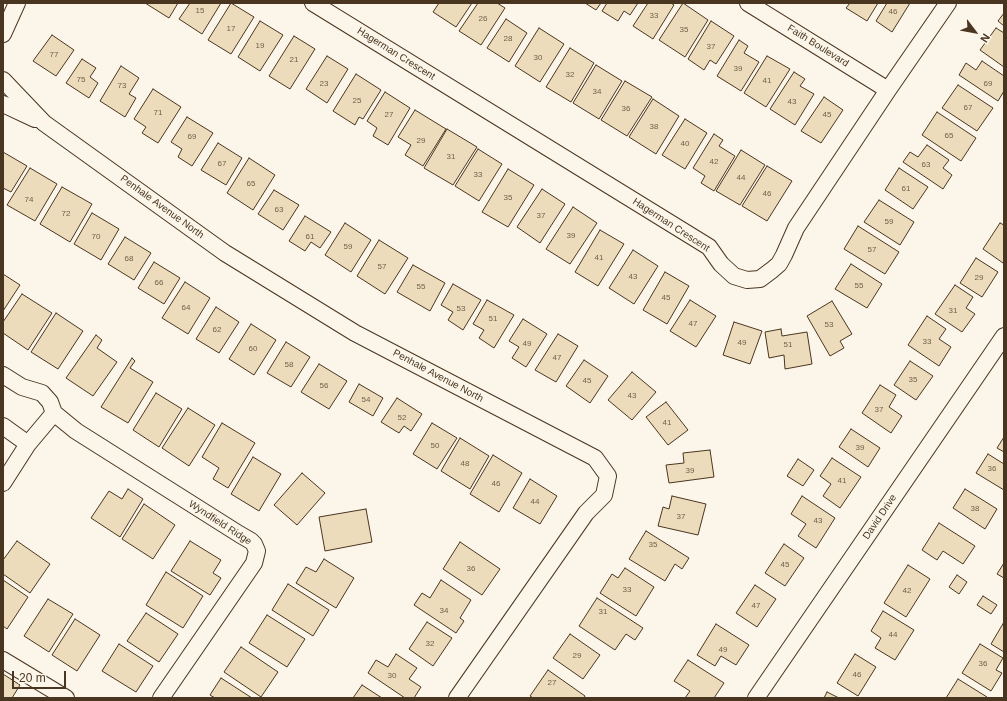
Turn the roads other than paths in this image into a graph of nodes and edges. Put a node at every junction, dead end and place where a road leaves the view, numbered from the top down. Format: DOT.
graph roads {
  1 [pos="17,3"];
  2 [pos="313,3"];
  3 [pos="748,3"];
  4 [pos="948,3"];
  5 [pos="3,34"];
  6 [pos="3,80"];
  7 [pos="888,90"];
  8 [pos="3,104"];
  9 [pos="44,123"];
  10 [pos="1004,336"];
  11 [pos="3,375"];
  12 [pos="54,413"];
  13 [pos="3,426"];
  14 [pos="28,444"];
  15 [pos="3,483"];
  16 [pos="3,660"];
  17 [pos="66,698"];
  18 [pos="161,698"];
  19 [pos="458,698"];
  20 [pos="756,698"];
  1 -- 5 [label="street"];
  2 -- 7 [label="street, Hagerman Crescent"];
  3 -- 7 [label="street, Faith Boulevard"];
  4 -- 7 [label="street, Hagerman Crescent"];
  6 -- 9 [label="street, Penhale Avenue North"];
  8 -- 9 [label="street, Penhale Avenue North"];
  9 -- 19 [label="street, Penhale Avenue North"];
  10 -- 20 [label="street, David Drive"];
  11 -- 12 [label="street, Wyndfield Ridge"];
  12 -- 14 [label="street"];
  12 -- 18 [label="street, Wyndfield Ridge"];
  13 -- 14 [label="street"];
  14 -- 15 [label="street"];
  16 -- 17 [label="street"];
}
